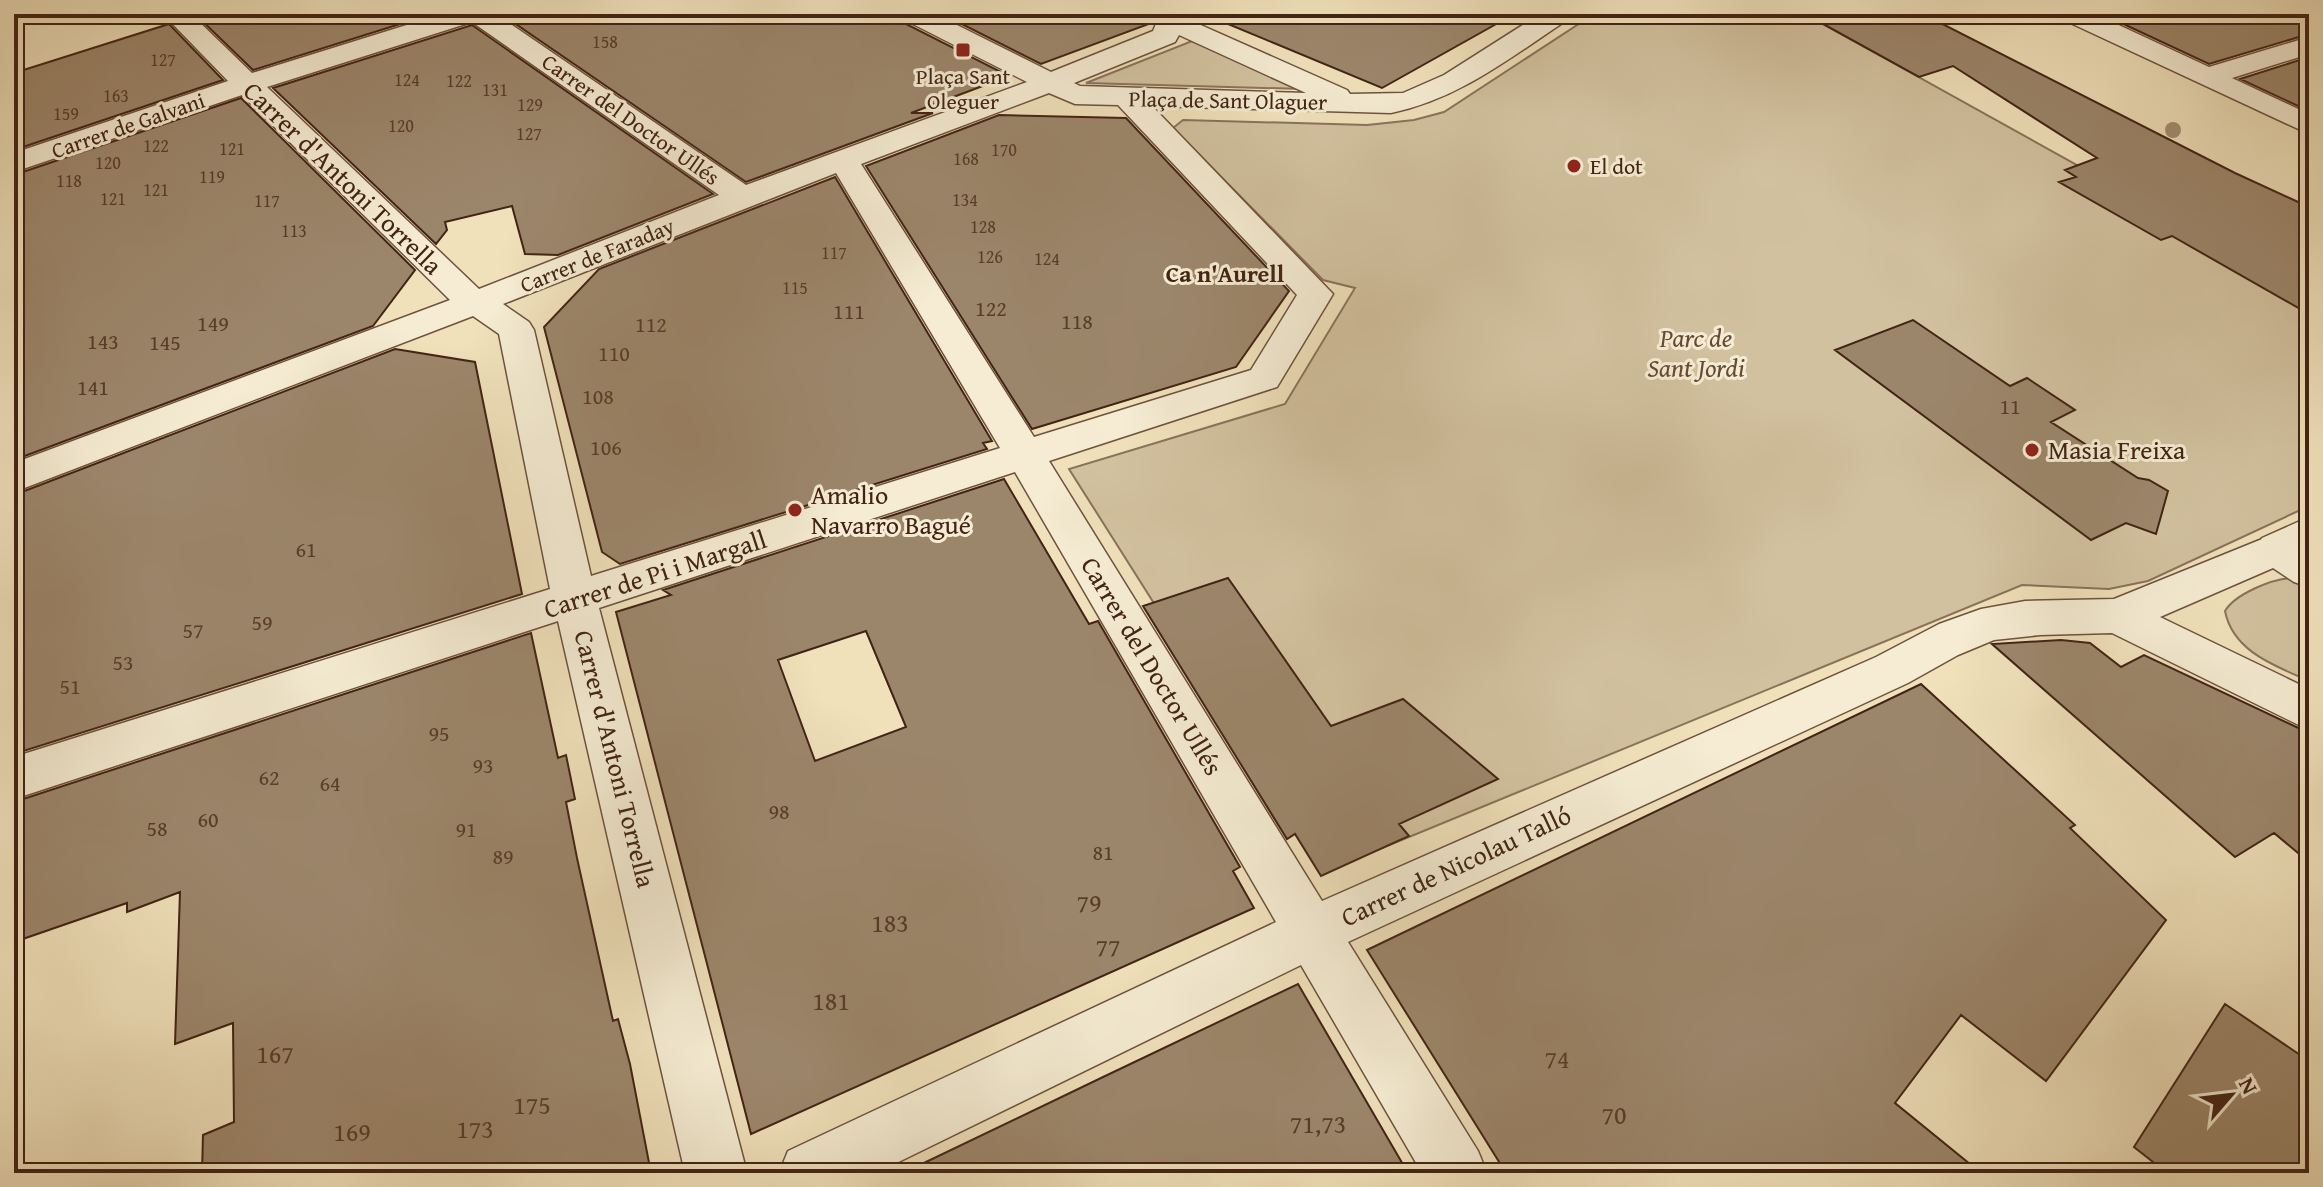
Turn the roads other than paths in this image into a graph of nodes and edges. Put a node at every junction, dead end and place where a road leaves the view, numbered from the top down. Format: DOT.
graph roads {
  1 [pos="176,14"];
  2 [pos="470,14"];
  3 [pos="478,14"];
  4 [pos="914,14"];
  5 [pos="1558,14"];
  6 [pos="2073,14"];
  7 [pos="1172,18"];
  8 [pos="2309,45"];
  9 [pos="2207,77"];
  10 [pos="246,84"];
  11 [pos="1047,84"];
  12 [pos="1128,98"];
  13 [pos="1354,103"];
  14 [pos="2309,125"];
  15 [pos="844,161"];
  16 [pos="14,163"];
  17 [pos="743,197"];
  18 [pos="473,304"];
  19 [pos="1024,454"];
  20 [pos="14,478"];
  21 [pos="2298,551"];
  22 [pos="576,601"];
  23 [pos="2118,616"];
  24 [pos="2309,711"];
  25 [pos="14,778"];
  26 [pos="1312,932"];
  27 [pos="716,1173"];
  28 [pos="810,1173"];
  29 [pos="1456,1173"];
  1 -- 10 [label="street, Carrer d'Antoni Torrella"];
  2 -- 10 [label="street, Carrer de Galvani"];
  3 -- 17 [label="street, Carrer del Doctor Ullés"];
  4 -- 11 [label="street, Plaça de Sant Olaguer"];
  5 -- 13 [label="street"];
  6 -- 9 [label="street"];
  7 -- 11 [label="street, Carrer de Faraday"];
  7 -- 13 [label="street, Plaça de Sant Olaguer"];
  8 -- 9 [label="street"];
  9 -- 14 [label="street"];
  10 -- 16 [label="street, Carrer de Galvani"];
  10 -- 18 [label="street, Carrer d'Antoni Torrella"];
  11 -- 12 [label="street, Plaça de Sant Olaguer"];
  11 -- 15 [label="street, Carrer de Faraday"];
  12 -- 13 [label="street, Plaça de Sant Olaguer"];
  12 -- 19 [label="street, Carrer de Pi i Margall"];
  15 -- 17 [label="street, Carrer de Faraday"];
  15 -- 19 [label="street, Carrer del Doctor Ullés"];
  17 -- 18 [label="street, Carrer de Faraday"];
  18 -- 20 [label="street, Carrer de Faraday"];
  18 -- 22 [label="street, Carrer d'Antoni Torrella"];
  19 -- 22 [label="street, Carrer de Pi i Margall"];
  19 -- 26 [label="street, Carrer del Doctor Ullés"];
  21 -- 23 [label="street"];
  22 -- 25 [label="street, Carrer de Pi i Margall"];
  22 -- 27 [label="street, Carrer d'Antoni Torrella"];
  23 -- 24 [label="street"];
  23 -- 26 [label="street, Carrer de Nicolau Talló"];
  26 -- 28 [label="street, Carrer de Nicolau Talló"];
  26 -- 29 [label="street, Carrer del Doctor Ullés"];
}
